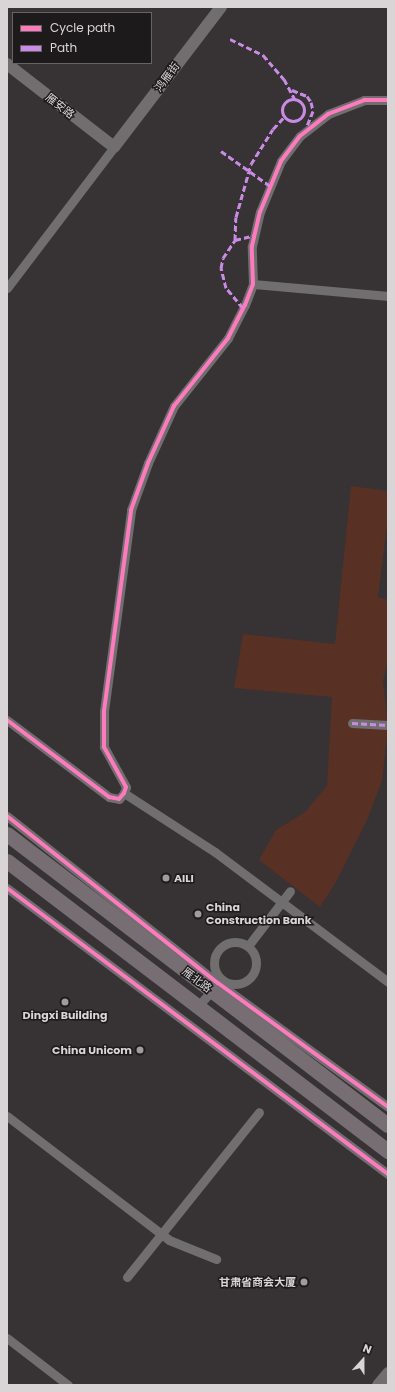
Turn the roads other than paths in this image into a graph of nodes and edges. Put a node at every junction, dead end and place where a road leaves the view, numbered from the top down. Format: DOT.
graph roads {
  1 [pos="221,7"];
  2 [pos="7,64"];
  3 [pos="388,100"];
  4 [pos="114,147"];
  5 [pos="253,284"];
  6 [pos="7,288"];
  7 [pos="388,296"];
  8 [pos="7,720"];
  9 [pos="352,723"];
  10 [pos="388,726"];
  11 [pos="124,793"];
  12 [pos="7,816"];
  13 [pos="7,834"];
  14 [pos="7,861"];
  15 [pos="7,888"];
  16 [pos="290,891"];
  17 [pos="280,902"];
  18 [pos="248,946"];
  19 [pos="388,982"];
  20 [pos="217,984"];
  21 [pos="198,1006"];
  22 [pos="388,1107"];
  23 [pos="260,1112"];
  24 [pos="7,1116"];
  25 [pos="388,1125"];
  26 [pos="388,1151"];
  27 [pos="388,1174"];
  28 [pos="161,1234"];
  29 [pos="216,1259"];
  30 [pos="127,1277"];
  31 [pos="7,1338"];
  32 [pos="388,1373"];
  33 [pos="68,1385"];
  34 [pos="378,1385"];
  1 -- 4 [label="street, 鸿雁街"];
  2 -- 4 [label="street, 雁安路"];
  3 -- 5 [label="street"];
  4 -- 6 [label="street"];
  5 -- 7 [label="street"];
  5 -- 11 [label="street"];
  8 -- 11 [label="street"];
  9 -- 10 [label="street"];
  11 -- 17 [label="street"];
  12 -- 20 [label="street"];
  13 -- 20 [label="main road, 雁北路"];
  14 -- 21 [label="main road, 雁北路"];
  15 -- 27 [label="street"];
  16 -- 17 [label="street"];
  17 -- 18 [label="street"];
  17 -- 19 [label="street"];
  18 -- 20 [label="street"];
  18 -- 20 [label="street"];
  20 -- 21 [label="street"];
  20 -- 22 [label="street"];
  20 -- 25 [label="main road, 雁北路"];
  21 -- 26 [label="main road, 雁北路"];
  23 -- 28 [label="street"];
  24 -- 28 [label="street"];
  28 -- 29 [label="street"];
  28 -- 30 [label="street"];
  31 -- 33 [label="street"];
  32 -- 34 [label="main road"];
}
